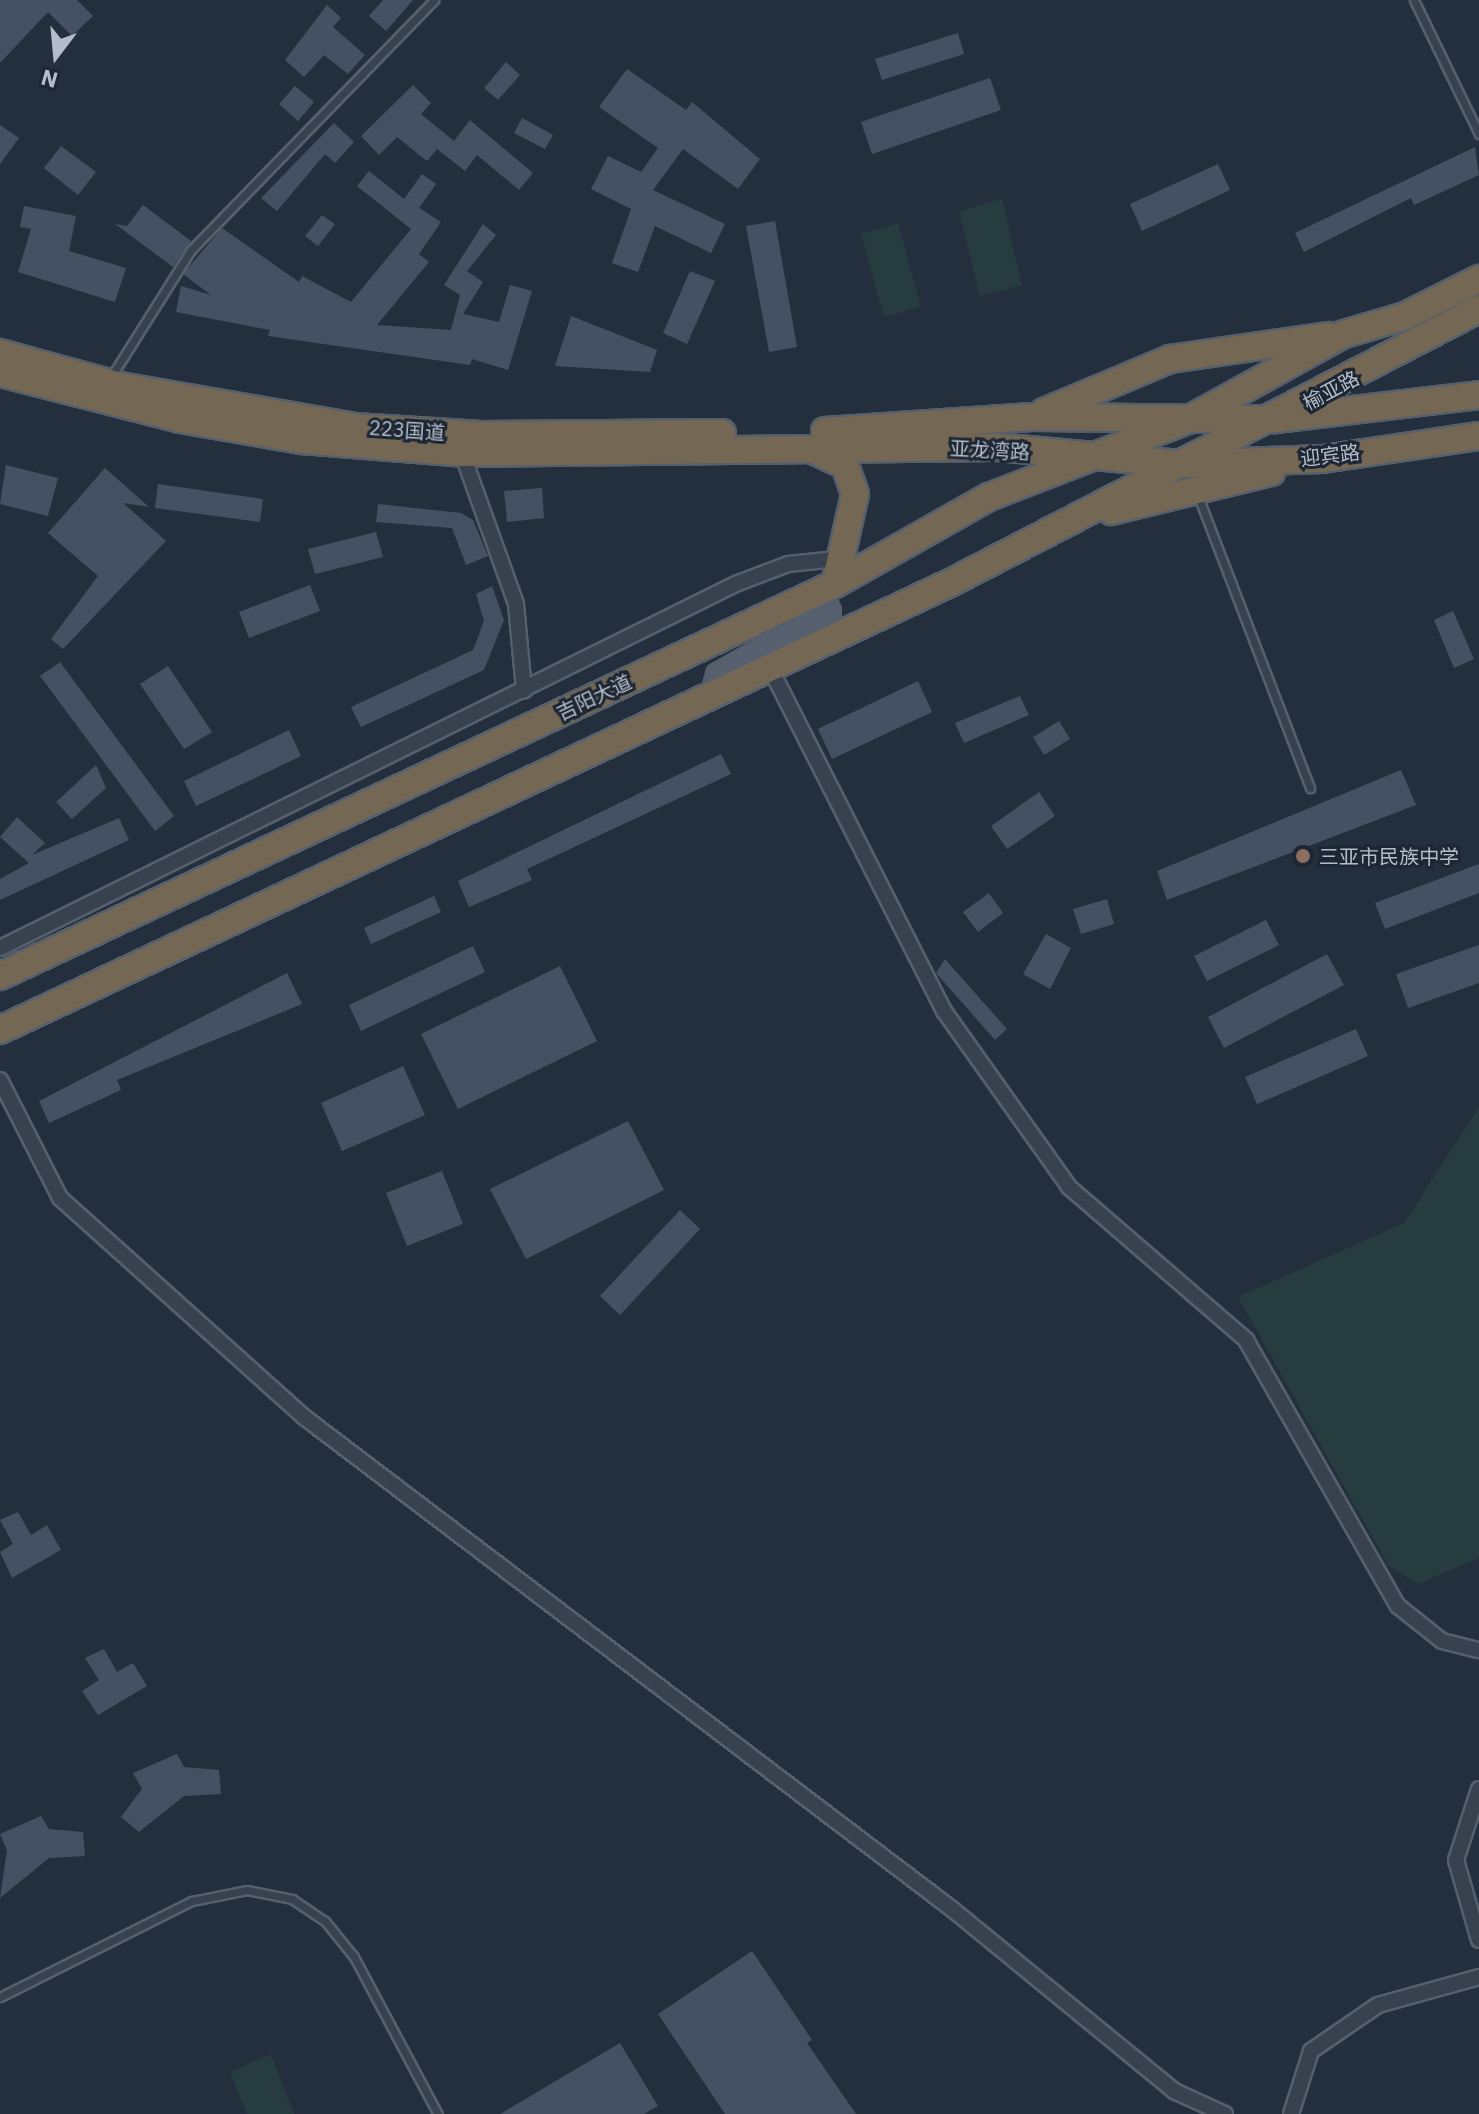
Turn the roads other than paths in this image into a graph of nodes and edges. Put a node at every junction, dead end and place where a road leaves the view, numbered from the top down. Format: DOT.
graph roads {
  1 [pos="434,0"];
  2 [pos="1414,0"];
  3 [pos="1479,134"];
  4 [pos="1479,279"];
  5 [pos="1479,309"];
  6 [pos="1344,334"];
  7 [pos="0,353"];
  8 [pos="0,373"];
  9 [pos="107,382"];
  10 [pos="1479,395"];
  11 [pos="1032,417"];
  12 [pos="1276,419"];
  13 [pos="1188,420"];
  14 [pos="823,431"];
  15 [pos="1479,436"];
  16 [pos="799,449"];
  17 [pos="462,453"];
  18 [pos="1093,459"];
  19 [pos="1323,459"];
  20 [pos="1180,464"];
  21 [pos="1196,490"];
  22 [pos="1068,522"];
  23 [pos="886,555"];
  24 [pos="841,558"];
  25 [pos="823,590"];
  26 [pos="770,668"];
  27 [pos="524,691"];
  28 [pos="713,694"];
  29 [pos="1310,788"];
  30 [pos="0,948"];
  31 [pos="0,976"];
  32 [pos="0,1030"];
  33 [pos="0,1080"];
  34 [pos="1479,1650"];
  35 [pos="1479,1789"];
  36 [pos="1479,1940"];
  37 [pos="1479,1977"];
  38 [pos="0,1997"];
  39 [pos="435,2113"];
  40 [pos="1225,2114"];
  41 [pos="1291,2114"];
  1 -- 9 [label="lane"];
  2 -- 3 [label="lane"];
  4 -- 6 [label="highway"];
  5 -- 12 [label="highway, 榆亚路"];
  6 -- 11 [label="highway"];
  6 -- 13 [label="highway"];
  7 -- 9 [label="highway, 223国道"];
  8 -- 17 [label="highway, 223国道"];
  9 -- 14 [label="highway, 223国道"];
  10 -- 12 [label="highway"];
  11 -- 13 [label="highway, 亚龙湾路"];
  11 -- 14 [label="highway, 亚龙湾路"];
  12 -- 13 [label="highway"];
  12 -- 20 [label="highway, 榆亚路"];
  13 -- 18 [label="highway, 吉阳大道"];
  15 -- 19 [label="highway, 迎宾路"];
  16 -- 17 [label="highway, 223国道"];
  16 -- 18 [label="highway, 亚龙湾路"];
  16 -- 24 [label="highway"];
  17 -- 27 [label="street"];
  18 -- 20 [label="highway, 亚龙湾路"];
  18 -- 23 [label="highway, 吉阳大道"];
  19 -- 20 [label="highway, 迎宾路"];
  19 -- 21 [label="highway"];
  20 -- 22 [label="highway"];
  21 -- 22 [label="highway"];
  21 -- 29 [label="lane"];
  22 -- 26 [label="highway"];
  23 -- 24 [label="street"];
  23 -- 25 [label="highway, 吉阳大道"];
  24 -- 25 [label="highway"];
  24 -- 27 [label="street"];
  25 -- 28 [label="main road"];
  25 -- 31 [label="highway, 吉阳大道"];
  26 -- 28 [label="highway"];
  26 -- 34 [label="street"];
  27 -- 30 [label="street"];
  28 -- 32 [label="highway"];
  33 -- 40 [label="street"];
  35 -- 36 [label="street"];
  37 -- 41 [label="street"];
  38 -- 39 [label="lane"];
}
